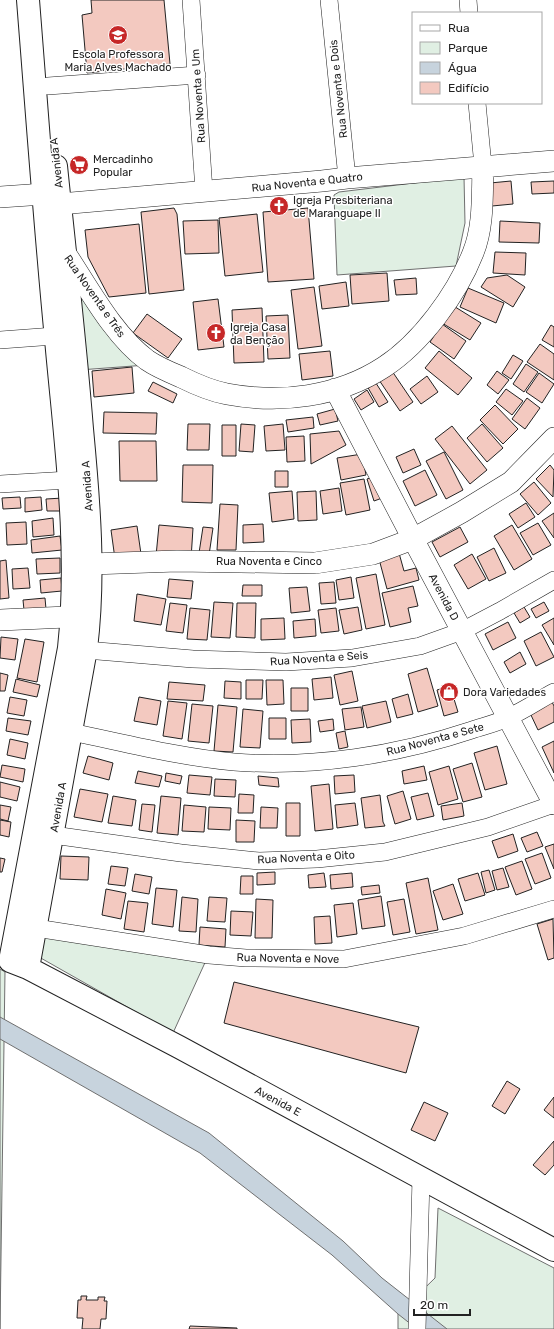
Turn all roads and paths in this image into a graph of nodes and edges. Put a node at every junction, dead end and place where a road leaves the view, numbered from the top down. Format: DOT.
graph roads {
  1 [pos="28,0"];
  2 [pos="41,0"];
  3 [pos="191,0"];
  4 [pos="329,0"];
  5 [pos="468,0"];
  6 [pos="469,12"];
  7 [pos="197,75"];
  8 [pos="48,86"];
  9 [pos="477,104"];
  10 [pos="554,161"];
  11 [pos="483,166"];
  12 [pos="347,178"];
  13 [pos="204,192"];
  14 [pos="0,197"];
  15 [pos="52,199"];
  16 [pos="64,251"];
  17 [pos="65,336"];
  18 [pos="0,340"];
  19 [pos="335,389"];
  20 [pos="554,438"];
  21 [pos="69,480"];
  22 [pos="0,484"];
  23 [pos="413,539"];
  24 [pos="91,564"];
  25 [pos="554,580"];
  26 [pos="81,616"];
  27 [pos="0,620"];
  28 [pos="462,631"];
  29 [pos="77,649"];
  30 [pos="554,692"];
  31 [pos="508,718"];
  32 [pos="71,732"];
  33 [pos="554,804"];
  34 [pos="53,835"];
  35 [pos="554,909"];
  36 [pos="27,927"];
  37 [pos="13,962"];
  38 [pos="421,1178"];
  39 [pos="554,1250"];
  40 [pos="417,1329"];
  1 -- 15 [label="main road, Avenida A"];
  2 -- 8 [label="main road, Avenida A"];
  3 -- 7 [label="street, Rua Noventa e Um"];
  4 -- 12 [label="street, Rua Noventa e Dois"];
  5 -- 6 [label="street"];
  7 -- 8 [label="street"];
  7 -- 13 [label="street, Rua Noventa e Um"];
  8 -- 15 [label="main road, Avenida A"];
  9 -- 11 [label="street, Rua Noventa e Três"];
  10 -- 11 [label="street, Rua Noventa e Quatro"];
  11 -- 12 [label="street, Rua Noventa e Quatro"];
  11 -- 19 [label="street, Rua Noventa e Três"];
  12 -- 13 [label="street, Rua Noventa e Quatro"];
  13 -- 15 [label="street, Rua Noventa e Quatro"];
  14 -- 15 [label="street, Rua Noventa e Quatro"];
  15 -- 16 [label="main road, Avenida A"];
  15 -- 17 [label="main road, Avenida A"];
  16 -- 17 [label="main road, Avenida A"];
  16 -- 19 [label="street, Rua Noventa e Três"];
  17 -- 18 [label="street"];
  17 -- 21 [label="main road, Avenida A"];
  17 -- 24 [label="main road, Avenida A"];
  19 -- 23 [label="street, Avenida D"];
  20 -- 23 [label="street, Rua Noventa e Cinco"];
  21 -- 22 [label="street"];
  21 -- 26 [label="main road, Avenida A"];
  23 -- 24 [label="street, Rua Noventa e Cinco"];
  23 -- 28 [label="street, Avenida D"];
  24 -- 26 [label="main road, Avenida A"];
  25 -- 28 [label="street, Rua Noventa e Seis"];
  26 -- 27 [label="street"];
  26 -- 29 [label="main road, Avenida A"];
  28 -- 29 [label="street, Rua Noventa e Seis"];
  28 -- 31 [label="street, Avenida D"];
  29 -- 32 [label="main road, Avenida A"];
  29 -- 36 [label="main road, Avenida A"];
  30 -- 31 [label="street, Rua Noventa e Sete"];
  31 -- 32 [label="street, Rua Noventa e Sete"];
  31 -- 33 [label="street, Avenida D"];
  32 -- 34 [label="main road, Avenida A"];
  33 -- 34 [label="street, Rua Noventa e Oito"];
  34 -- 36 [label="main road, Avenida A"];
  35 -- 36 [label="street, Rua Noventa e Nove"];
  36 -- 37 [label="main road, Avenida A"];
  37 -- 38 [label="main road, Avenida E"];
  38 -- 39 [label="main road, Avenida E"];
  38 -- 40 [label="street"];
}
